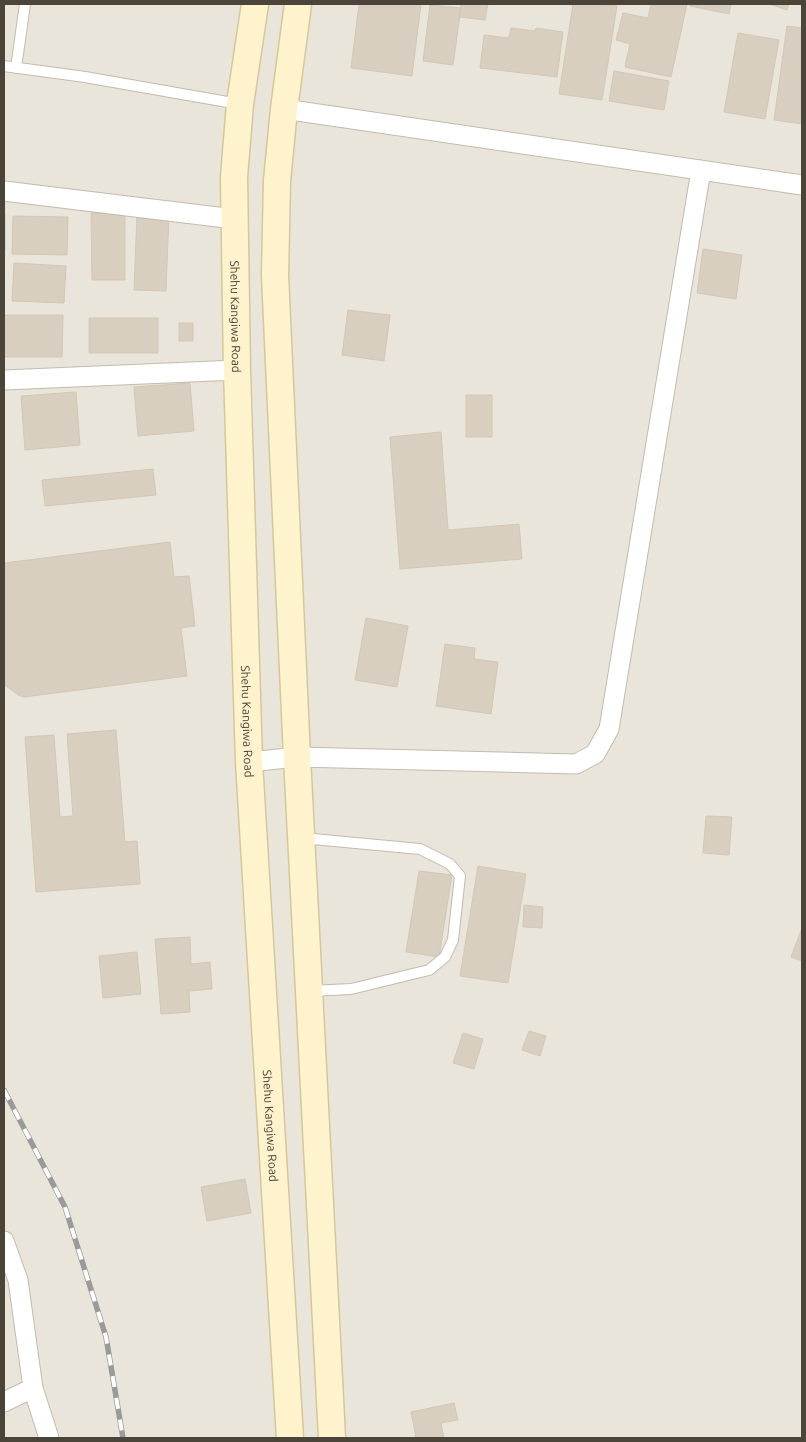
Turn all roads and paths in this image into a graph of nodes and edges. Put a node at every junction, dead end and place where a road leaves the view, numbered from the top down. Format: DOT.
graph roads {
  1 [pos="26,4"];
  2 [pos="255,4"];
  3 [pos="298,4"];
  4 [pos="4,66"];
  5 [pos="16,68"];
  6 [pos="240,104"];
  7 [pos="284,109"];
  8 [pos="701,170"];
  9 [pos="802,185"];
  10 [pos="4,191"];
  11 [pos="234,219"];
  12 [pos="237,370"];
  13 [pos="4,380"];
  14 [pos="297,757"];
  15 [pos="249,762"];
  16 [pos="301,838"];
  17 [pos="309,991"];
  18 [pos="4,1241"];
  19 [pos="34,1388"];
  20 [pos="4,1402"];
  21 [pos="49,1438"];
  22 [pos="290,1438"];
  23 [pos="332,1438"];
  1 -- 5 [label="lane"];
  2 -- 6 [label="main road, Shehu Kangiwa Road"];
  3 -- 7 [label="main road"];
  4 -- 5 [label="lane"];
  5 -- 6 [label="lane"];
  6 -- 11 [label="main road, Shehu Kangiwa Road"];
  7 -- 8 [label="street"];
  7 -- 14 [label="main road"];
  8 -- 9 [label="street"];
  8 -- 14 [label="street"];
  10 -- 11 [label="street"];
  11 -- 12 [label="main road, Shehu Kangiwa Road"];
  12 -- 13 [label="street"];
  12 -- 15 [label="main road, Shehu Kangiwa Road"];
  14 -- 15 [label="street"];
  14 -- 16 [label="main road"];
  15 -- 22 [label="main road, Shehu Kangiwa Road"];
  16 -- 17 [label="main road"];
  16 -- 17 [label="lane"];
  17 -- 23 [label="main road"];
  18 -- 19 [label="street"];
  19 -- 20 [label="street"];
  19 -- 21 [label="street"];
}
